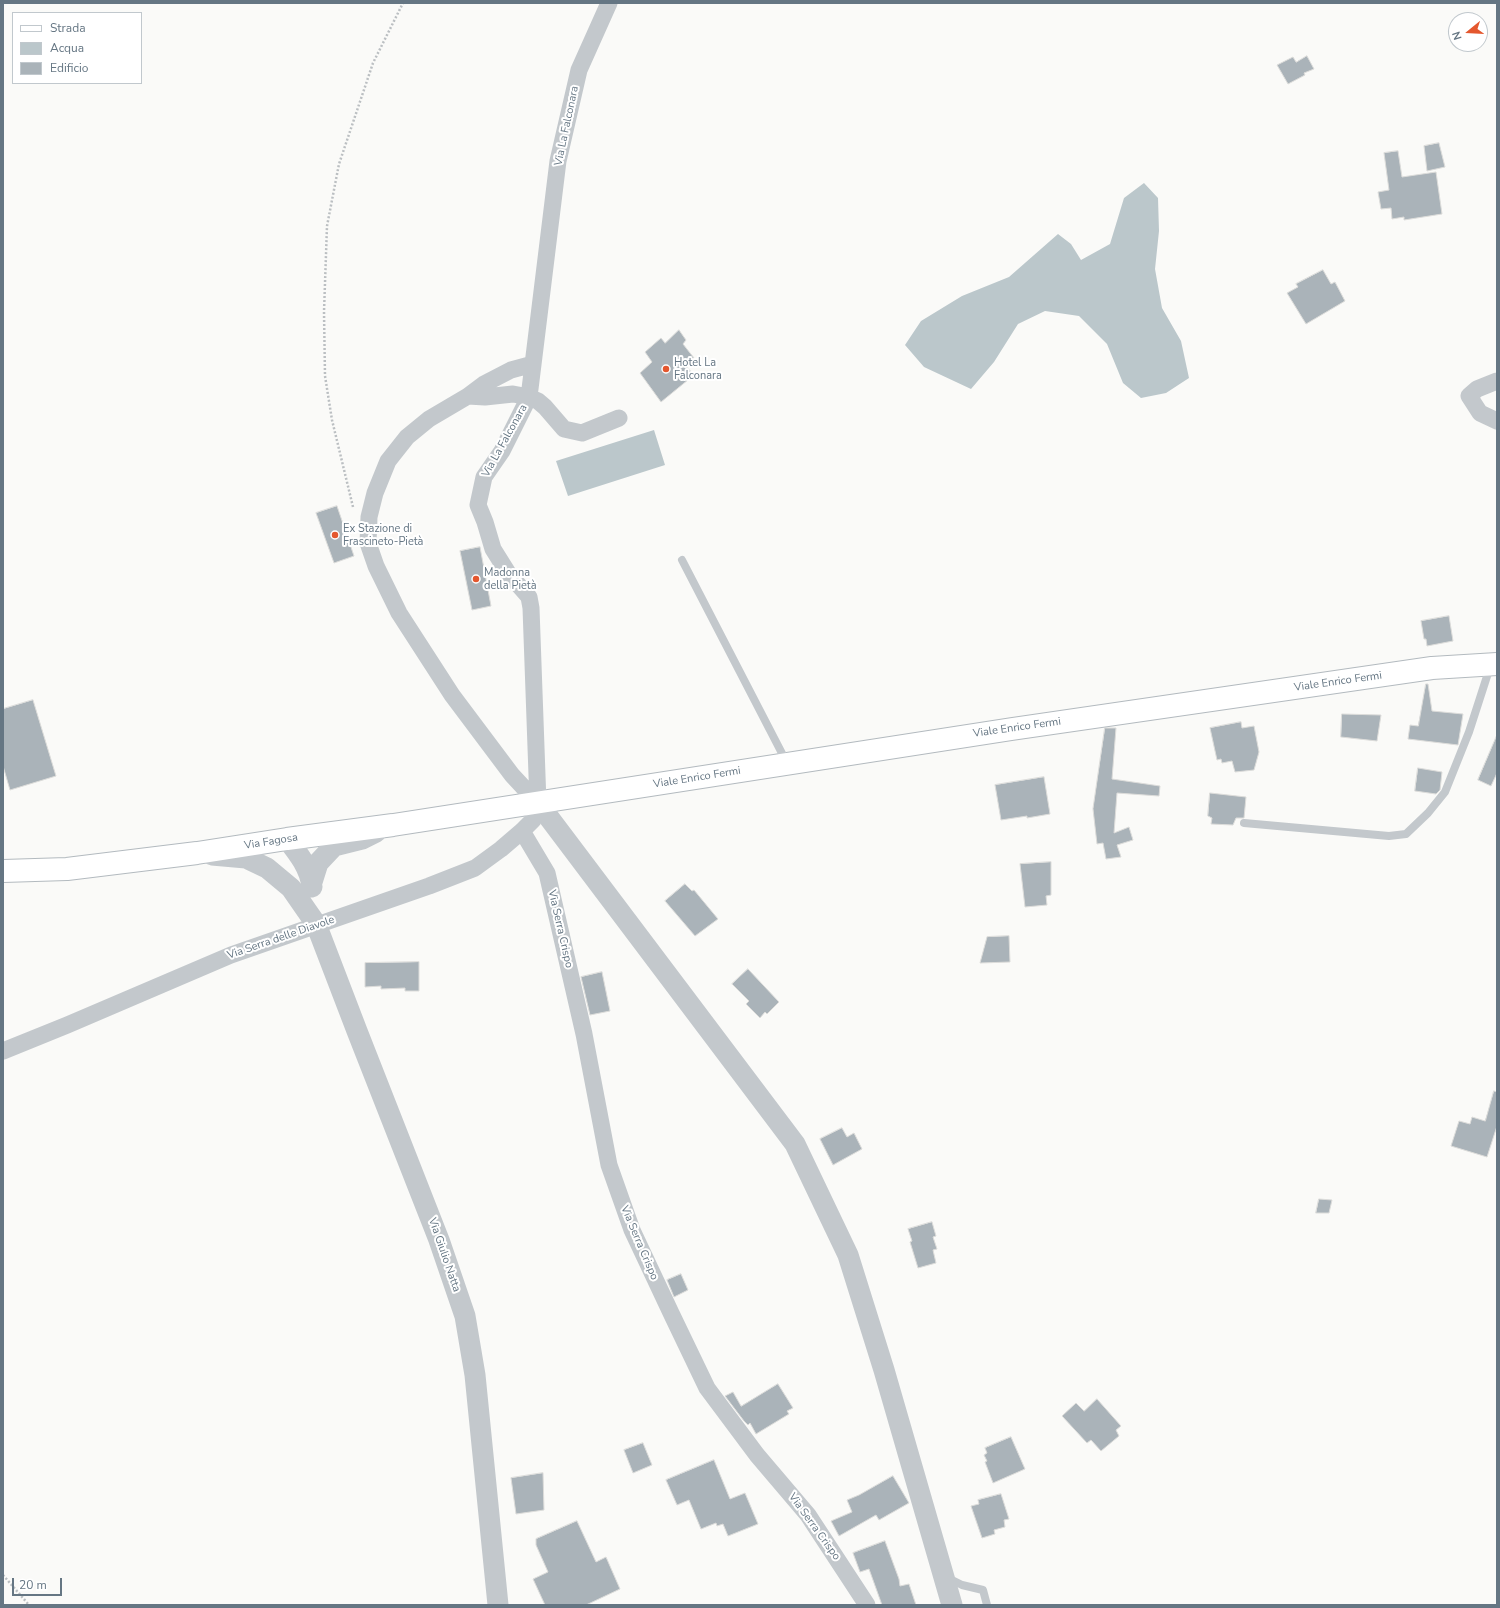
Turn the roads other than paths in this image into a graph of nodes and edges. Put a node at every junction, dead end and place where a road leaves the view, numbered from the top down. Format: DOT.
graph roads {
  1 [pos="609,3"];
  2 [pos="533,364"];
  3 [pos="1497,381"];
  4 [pos="468,396"];
  5 [pos="529,397"];
  6 [pos="619,418"];
  7 [pos="1497,421"];
  8 [pos="682,560"];
  9 [pos="1494,664"];
  10 [pos="787,764"];
  11 [pos="538,803"];
  12 [pos="1244,823"];
  13 [pos="393,825"];
  14 [pos="522,831"];
  15 [pos="287,839"];
  16 [pos="197,853"];
  17 [pos="3,871"];
  18 [pos="312,882"];
  19 [pos="291,888"];
  20 [pos="316,924"];
  21 [pos="3,1051"];
  22 [pos="944,1576"];
  23 [pos="498,1605"];
  24 [pos="868,1605"];
  25 [pos="952,1605"];
  26 [pos="987,1605"];
  1 -- 2 [label="street, Via La Falconara"];
  2 -- 4 [label="street"];
  2 -- 5 [label="street, Via La Falconara"];
  3 -- 7 [label="street"];
  4 -- 5 [label="street"];
  4 -- 11 [label="street"];
  5 -- 6 [label="street"];
  5 -- 11 [label="street, Via La Falconara"];
  8 -- 10 [label="lane"];
  9 -- 10 [label="main road, Viale Enrico Fermi"];
  9 -- 12 [label="lane"];
  10 -- 11 [label="main road, Viale Enrico Fermi"];
  11 -- 13 [label="main road, Via Fagosa"];
  11 -- 14 [label="street, Via Serra delle Diavole"];
  11 -- 22 [label="street"];
  13 -- 15 [label="main road, Via Fagosa"];
  13 -- 18 [label="street"];
  14 -- 20 [label="street, Via Serra delle Diavole"];
  14 -- 24 [label="street, Via Serra Crispo"];
  15 -- 16 [label="main road, Via Fagosa"];
  15 -- 18 [label="street"];
  15 -- 19 [label="street"];
  16 -- 17 [label="main road, Via Fagosa"];
  16 -- 19 [label="street"];
  18 -- 20 [label="street"];
  19 -- 20 [label="street"];
  20 -- 21 [label="street, Via Serra delle Diavole"];
  20 -- 23 [label="street, Via Giulio Natta"];
  22 -- 25 [label="street"];
  22 -- 26 [label="lane"];
}
